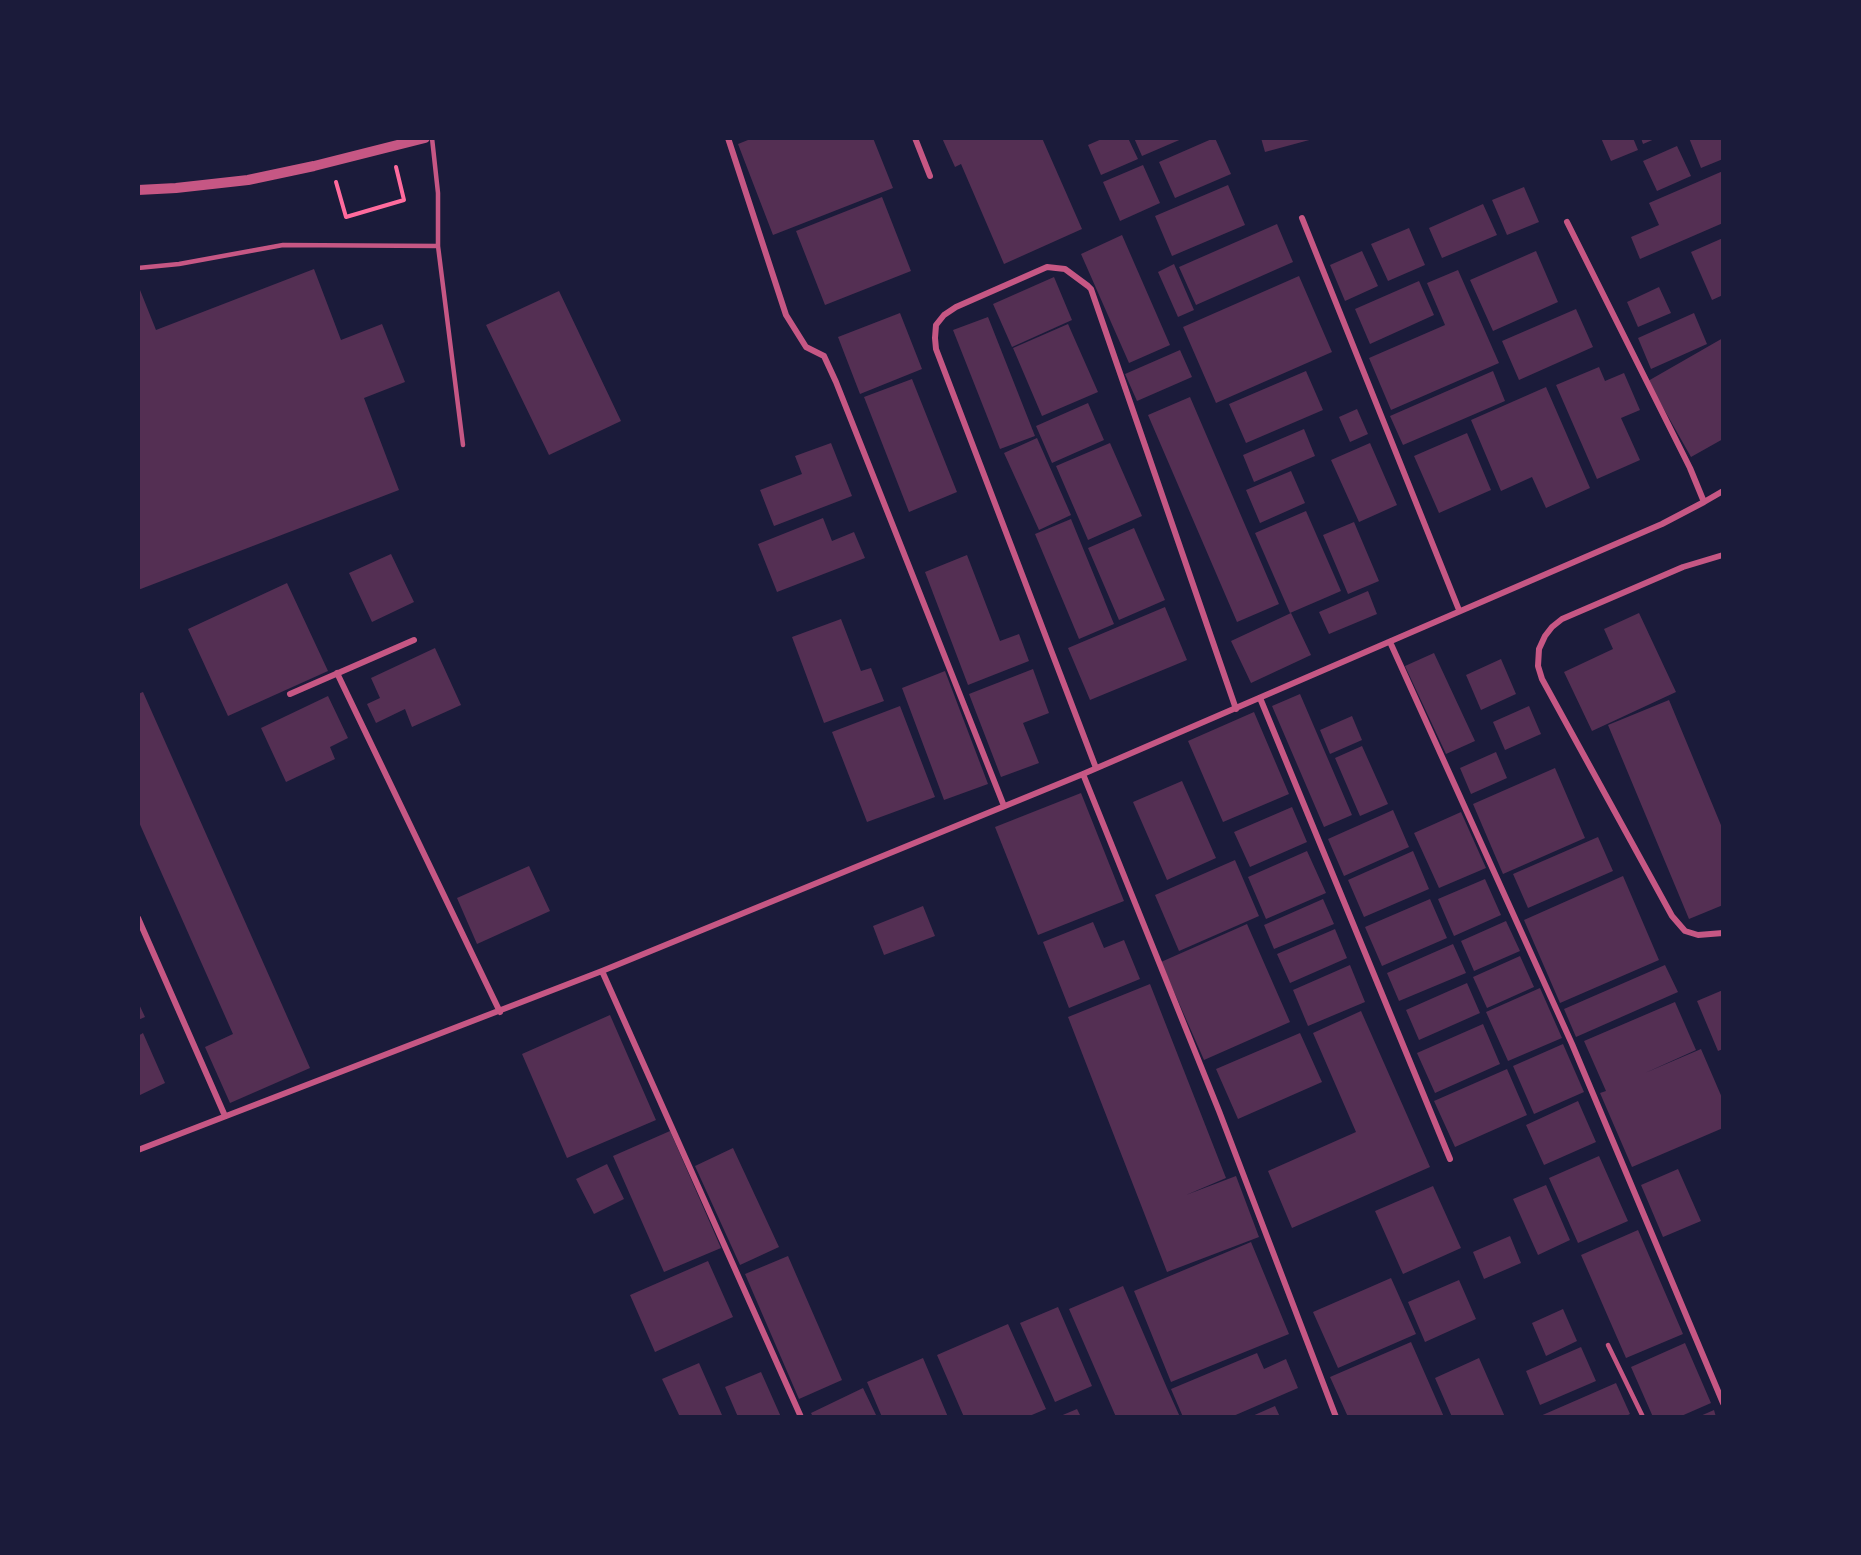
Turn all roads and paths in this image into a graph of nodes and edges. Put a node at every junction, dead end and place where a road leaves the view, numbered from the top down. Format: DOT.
graph roads {
  1 [pos="425,138"];
  2 [pos="432,138"];
  3 [pos="728,138"];
  4 [pos="915,138"];
  5 [pos="392,146"];
  6 [pos="333,172"];
  7 [pos="930,176"];
  8 [pos="138,190"];
  9 [pos="1302,218"];
  10 [pos="1567,222"];
  11 [pos="438,246"];
  12 [pos="138,268"];
  13 [pos="463,445"];
  14 [pos="1723,491"];
  15 [pos="1704,502"];
  16 [pos="1723,555"];
  17 [pos="1459,610"];
  18 [pos="414,640"];
  19 [pos="1390,642"];
  20 [pos="337,674"];
  21 [pos="290,694"];
  22 [pos="1260,698"];
  23 [pos="1236,709"];
  24 [pos="1096,768"];
  25 [pos="1083,774"];
  26 [pos="1004,806"];
  27 [pos="138,918"];
  28 [pos="1723,933"];
  29 [pos="602,971"];
  30 [pos="500,1012"];
  31 [pos="225,1116"];
  32 [pos="138,1150"];
  33 [pos="1450,1159"];
  34 [pos="1608,1345"];
  35 [pos="1723,1403"];
  36 [pos="801,1417"];
  37 [pos="1336,1417"];
  38 [pos="1643,1417"];
  1 -- 5 [label="street"];
  2 -- 11 [label="lane"];
  3 -- 26 [label="street"];
  4 -- 7 [label="street"];
  5 -- 6 [label="path"];
  5 -- 8 [label="street"];
  9 -- 17 [label="street"];
  10 -- 15 [label="street"];
  11 -- 12 [label="lane"];
  11 -- 13 [label="lane"];
  14 -- 15 [label="street"];
  15 -- 17 [label="street"];
  16 -- 28 [label="street"];
  17 -- 19 [label="street"];
  18 -- 20 [label="street"];
  19 -- 22 [label="street"];
  19 -- 35 [label="street"];
  20 -- 21 [label="street"];
  20 -- 30 [label="street"];
  22 -- 23 [label="street"];
  22 -- 33 [label="street"];
  23 -- 24 [label="street"];
  23 -- 24 [label="street"];
  24 -- 25 [label="street"];
  25 -- 26 [label="street"];
  25 -- 37 [label="street"];
  26 -- 29 [label="street"];
  27 -- 31 [label="street"];
  29 -- 30 [label="street"];
  29 -- 36 [label="street"];
  30 -- 31 [label="street"];
  31 -- 32 [label="street"];
  34 -- 38 [label="lane"];
}
